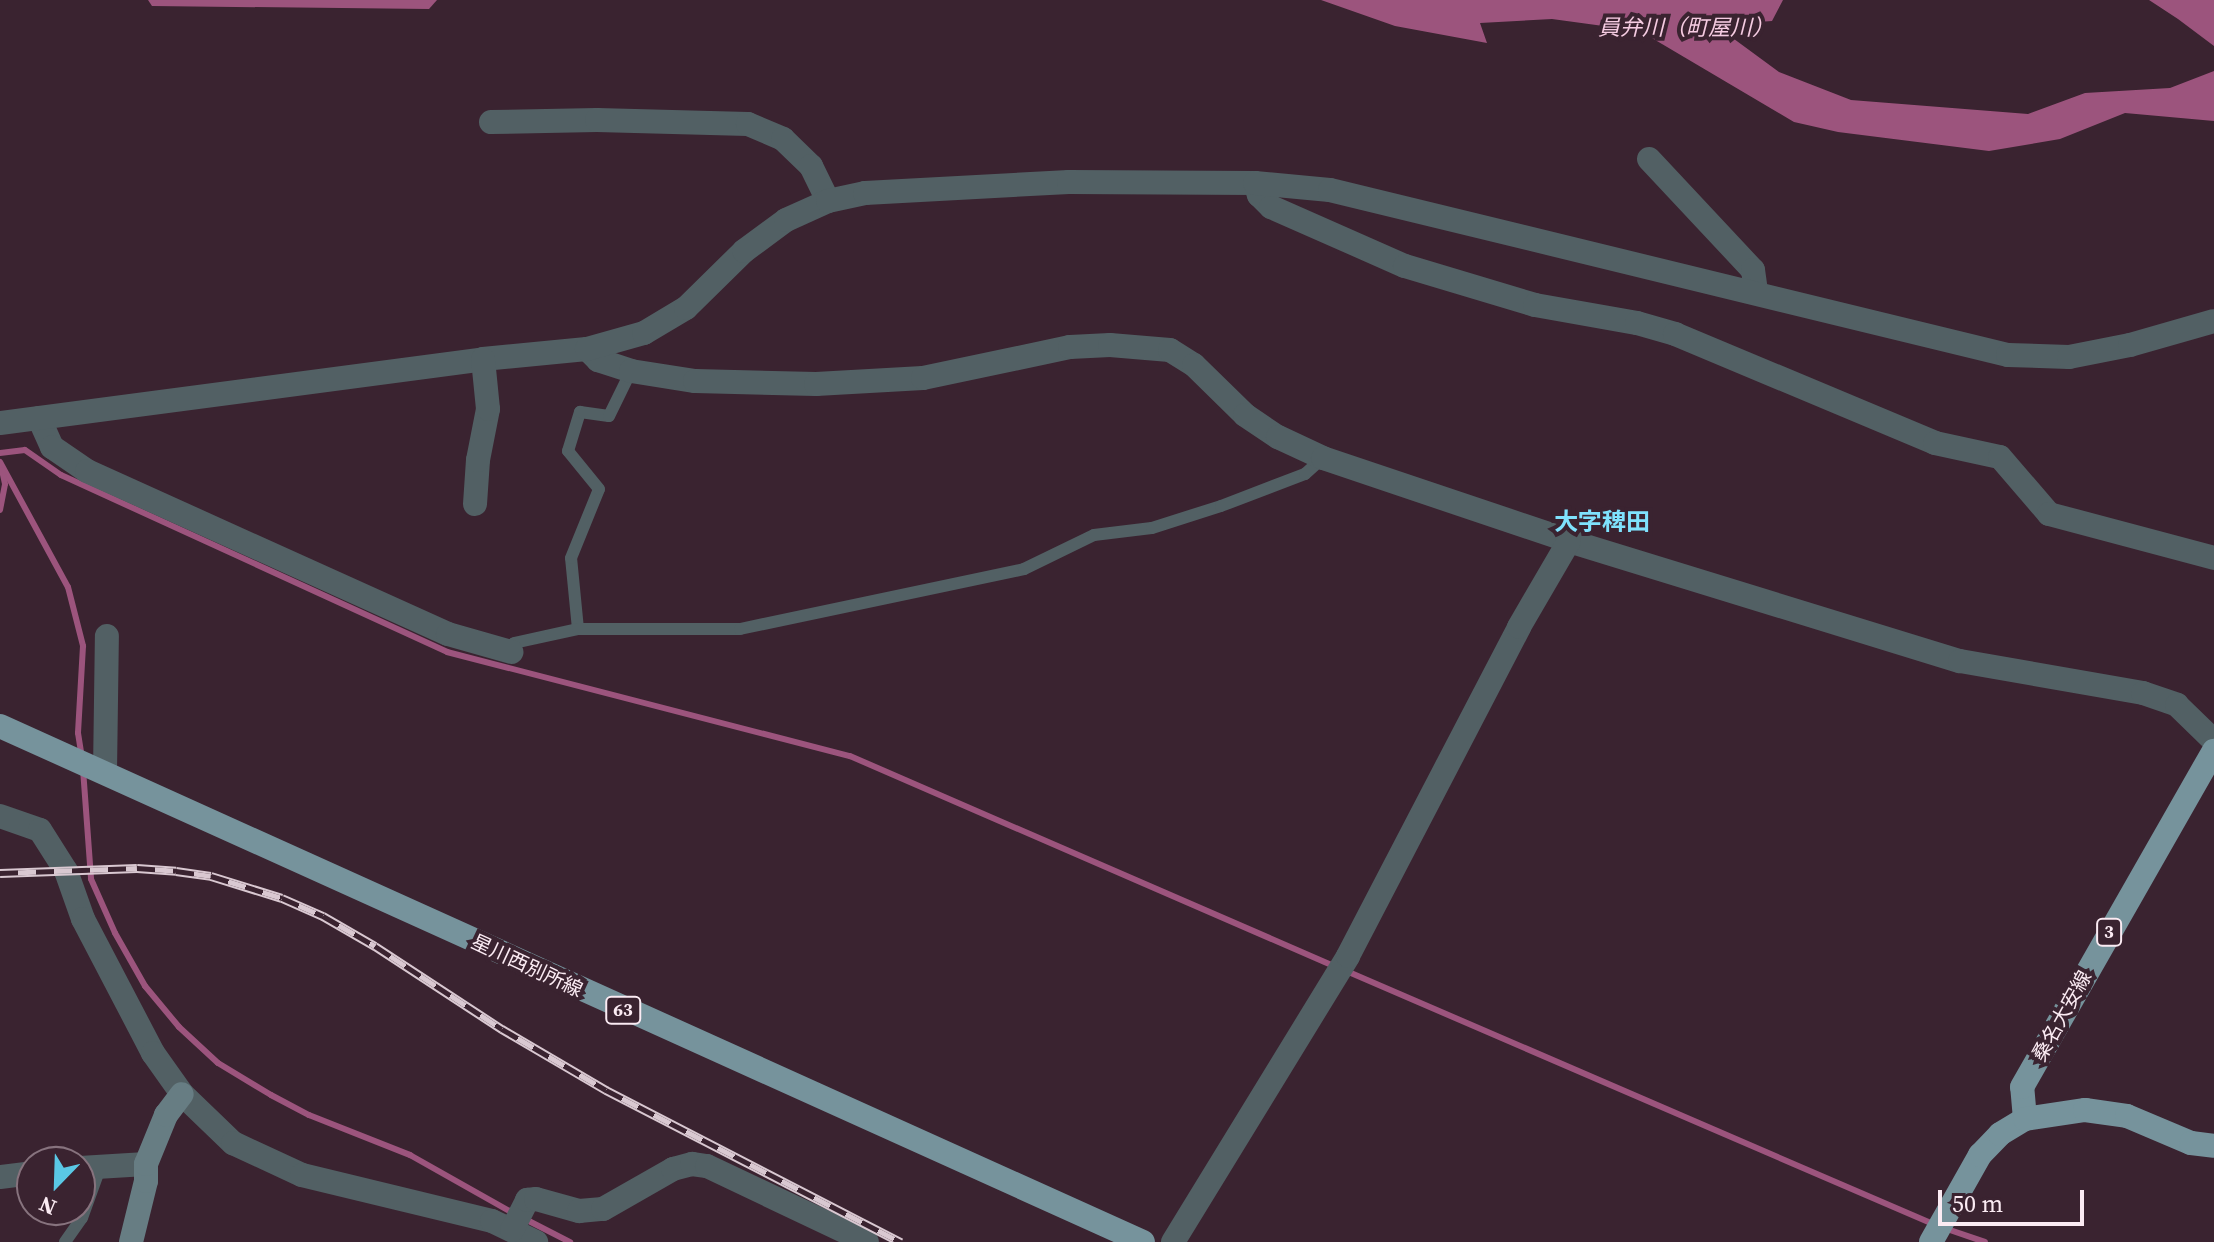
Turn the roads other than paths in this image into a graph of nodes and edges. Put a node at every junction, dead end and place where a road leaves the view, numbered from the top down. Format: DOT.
graph roads {
  1 [pos="491,122"];
  2 [pos="1649,159"];
  3 [pos="1255,183"];
  4 [pos="828,201"];
  5 [pos="1756,291"];
  6 [pos="2214,321"];
  7 [pos="587,349"];
  8 [pos="483,359"];
  9 [pos="631,371"];
  10 [pos="39,418"];
  11 [pos="0,423"];
  12 [pos="1323,458"];
  13 [pos="475,504"];
  14 [pos="1569,541"];
  15 [pos="2214,558"];
  16 [pos="578,629"];
  17 [pos="107,636"];
  18 [pos="511,652"];
  19 [pos="0,726"];
  20 [pos="2214,741"];
  21 [pos="2214,751"];
  22 [pos="105,772"];
  23 [pos="0,816"];
  24 [pos="182,1094"];
  25 [pos="2025,1119"];
  26 [pos="2214,1146"];
  27 [pos="146,1164"];
  28 [pos="96,1168"];
  29 [pos="512,1230"];
  30 [pos="1936,1232"];
  31 [pos="131,1242"];
  32 [pos="536,1242"];
  33 [pos="867,1242"];
  34 [pos="1143,1242"];
  35 [pos="1173,1242"];
  1 -- 4 [label="street"];
  2 -- 5 [label="street"];
  3 -- 4 [label="street"];
  3 -- 5 [label="street"];
  3 -- 15 [label="street"];
  4 -- 7 [label="street"];
  5 -- 6 [label="street"];
  7 -- 8 [label="street"];
  7 -- 9 [label="street"];
  8 -- 10 [label="street"];
  8 -- 13 [label="street"];
  9 -- 12 [label="street"];
  9 -- 16 [label="lane"];
  10 -- 11 [label="street"];
  10 -- 18 [label="street"];
  12 -- 14 [label="street"];
  12 -- 16 [label="lane"];
  14 -- 20 [label="street"];
  14 -- 35 [label="street"];
  16 -- 18 [label="lane"];
  17 -- 22 [label="street"];
  19 -- 22 [label="main road, 星川西別所線 / 63"];
  21 -- 25 [label="main road, 桑名大安線 / 3"];
  22 -- 34 [label="main road, 星川西別所線 / 63"];
  23 -- 24 [label="street"];
  24 -- 27 [label="street"];
  24 -- 29 [label="street"];
  25 -- 26 [label="main road"];
  25 -- 30 [label="main road"];
  27 -- 28 [label="street"];
  27 -- 31 [label="street"];
  29 -- 32 [label="street"];
  29 -- 33 [label="street"];
}
